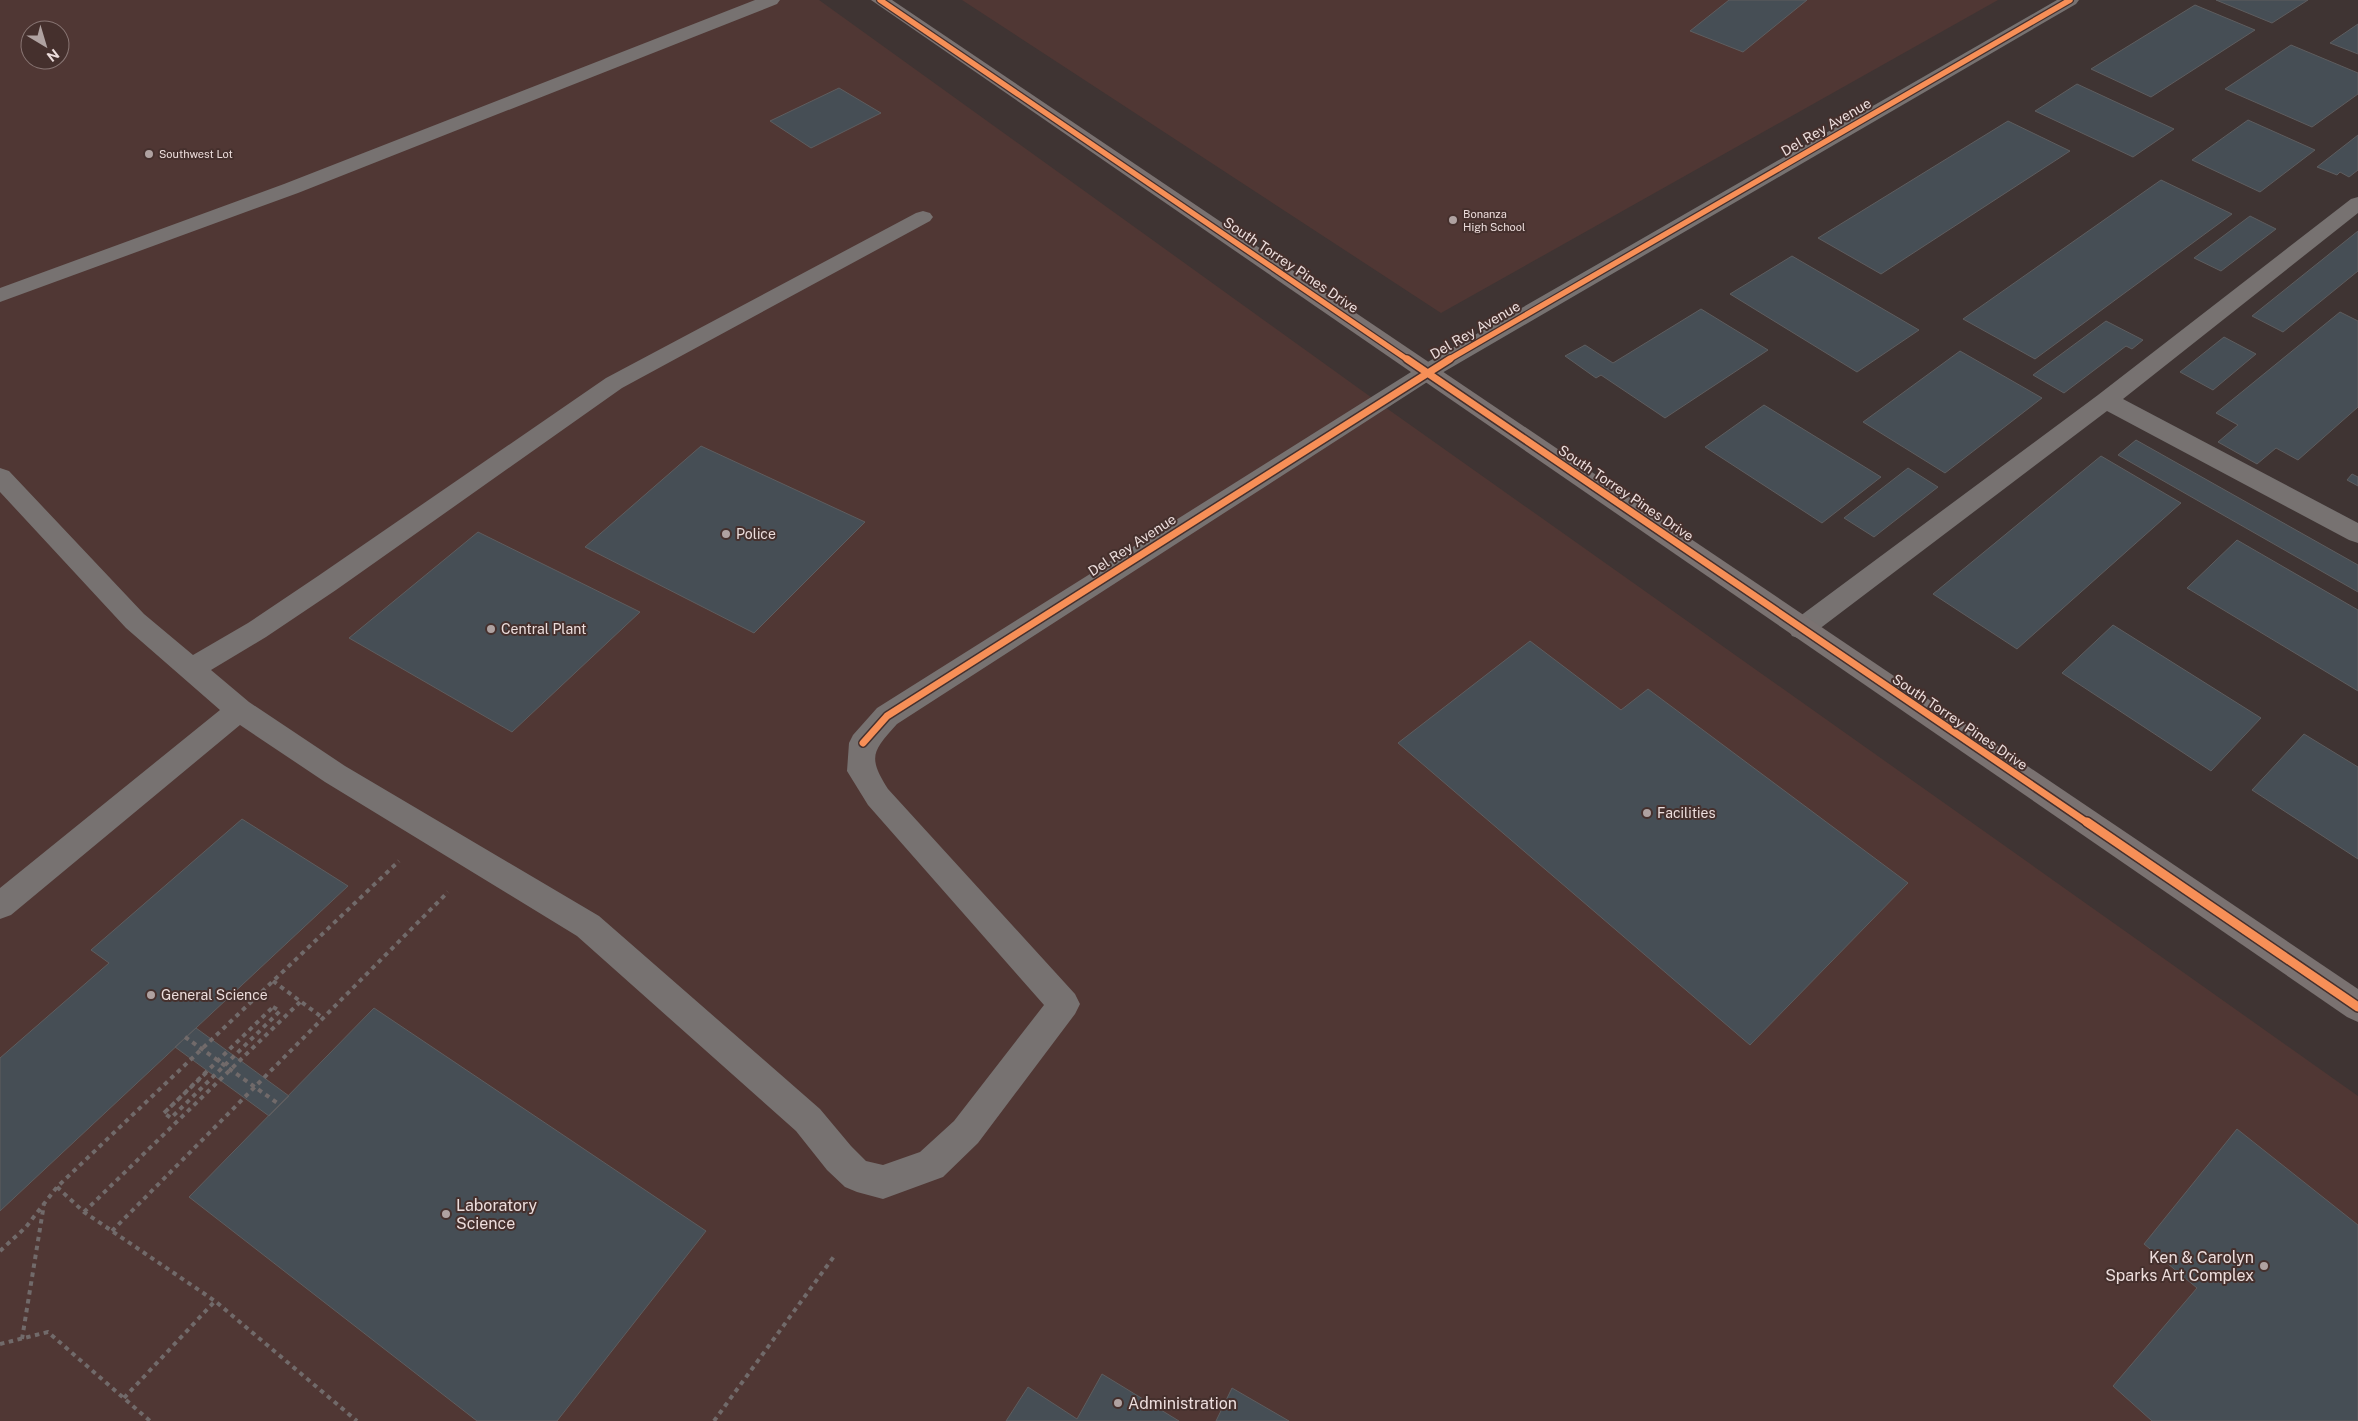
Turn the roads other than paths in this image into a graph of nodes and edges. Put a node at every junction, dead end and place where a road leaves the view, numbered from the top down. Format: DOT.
graph roads {
  1 [pos="771,0"];
  2 [pos="880,0"];
  3 [pos="2070,0"];
  4 [pos="2358,203"];
  5 [pos="922,217"];
  6 [pos="0,295"];
  7 [pos="1427,372"];
  8 [pos="2106,400"];
  9 [pos="0,477"];
  10 [pos="2358,534"];
  11 [pos="1802,629"];
  12 [pos="190,670"];
  13 [pos="239,710"];
  14 [pos="0,906"];
  15 [pos="2358,1007"];
  1 -- 6 [label="street"];
  2 -- 7 [label="main road, South Torrey Pines Drive"];
  3 -- 7 [label="street, Del Rey Avenue"];
  4 -- 8 [label="street"];
  5 -- 12 [label="street"];
  7 -- 11 [label="main road, South Torrey Pines Drive"];
  7 -- 13 [label="street, Del Rey Avenue"];
  8 -- 10 [label="street"];
  8 -- 11 [label="street"];
  9 -- 12 [label="street"];
  11 -- 15 [label="main road, South Torrey Pines Drive"];
  12 -- 13 [label="street"];
  13 -- 14 [label="street"];
}
